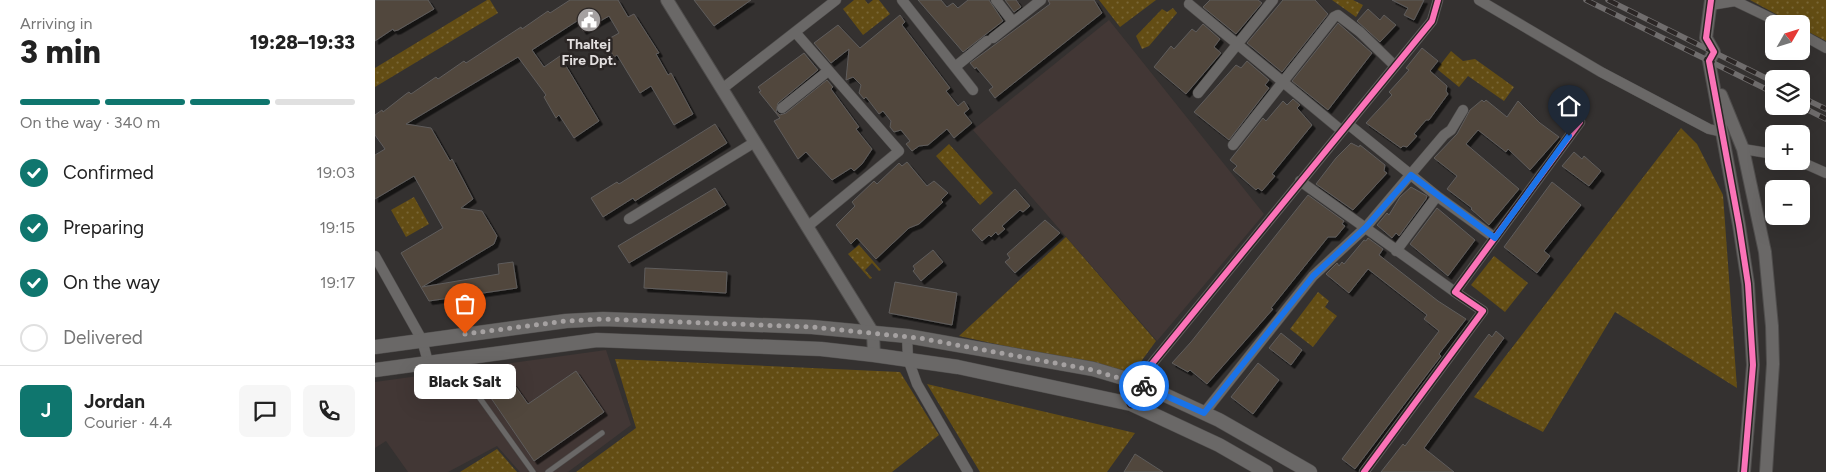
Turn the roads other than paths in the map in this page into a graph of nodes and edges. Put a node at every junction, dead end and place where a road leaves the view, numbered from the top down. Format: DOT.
graph roads {
  1 [pos="667,0"];
  2 [pos="836,0"];
  3 [pos="902,0"];
  4 [pos="996,0"];
  5 [pos="1041,0"];
  6 [pos="1273,0"];
  7 [pos="1438,0"];
  8 [pos="1479,0"];
  9 [pos="1711,2"];
  10 [pos="1189,4"];
  11 [pos="1765,15"];
  12 [pos="1013,22"];
  13 [pos="795,32"];
  14 [pos="1810,39"];
  15 [pos="1237,44"];
  16 [pos="1826,48"];
  17 [pos="1394,66"];
  18 [pos="955,67"];
  19 [pos="828,71"];
  20 [pos="1713,75"];
  21 [pos="1283,82"];
  22 [pos="722,89"];
  23 [pos="973,90"];
  24 [pos="1198,93"];
  25 [pos="782,108"];
  26 [pos="1463,110"];
  27 [pos="1580,122"];
  28 [pos="1345,127"];
  29 [pos="1723,132"];
  30 [pos="755,142"];
  31 [pos="1233,145"];
  32 [pos="1743,148"];
  33 [pos="1765,152"];
  34 [pos="1810,166"];
  35 [pos="1826,173"];
  36 [pos="1411,175"];
  37 [pos="1300,181"];
  38 [pos="1437,196"];
  39 [pos="629,219"];
  40 [pos="807,227"];
  41 [pos="1366,227"];
  42 [pos="1495,238"];
  43 [pos="1397,251"];
  44 [pos="375,256"];
  45 [pos="1455,292"];
  46 [pos="873,333"];
  47 [pos="907,336"];
  48 [pos="422,340"];
  49 [pos="375,347"];
  50 [pos="874,355"];
  51 [pos="459,359"];
  52 [pos="907,359"];
  53 [pos="428,362"];
  54 [pos="375,370"];
  55 [pos="1137,382"];
  56 [pos="1131,404"];
  57 [pos="1204,413"];
  58 [pos="601,434"];
  59 [pos="533,472"];
  60 [pos="548,472"];
  61 [pos="968,472"];
  62 [pos="1266,472"];
  63 [pos="1310,472"];
  64 [pos="1364,472"];
  65 [pos="1744,472"];
  66 [pos="1766,472"];
  1 -- 22 [label="street"];
  2 -- 13 [label="street"];
  3 -- 18 [label="street"];
  4 -- 12 [label="street"];
  5 -- 12 [label="street"];
  6 -- 15 [label="street"];
  7 -- 17 [label="street"];
  8 -- 29 [label="street"];
  9 -- 11 [label="street"];
  9 -- 20 [label="street"];
  10 -- 15 [label="street"];
  12 -- 18 [label="street"];
  13 -- 19 [label="street"];
  13 -- 22 [label="street"];
  14 -- 16 [label="street"];
  15 -- 21 [label="street"];
  15 -- 24 [label="street"];
  17 -- 21 [label="street"];
  17 -- 28 [label="street"];
  18 -- 23 [label="street"];
  19 -- 25 [label="street"];
  19 -- 40 [label="street"];
  20 -- 29 [label="street"];
  20 -- 32 [label="street"];
  21 -- 28 [label="street"];
  21 -- 31 [label="street"];
  22 -- 30 [label="street"];
  26 -- 36 [label="street"];
  27 -- 42 [label="street"];
  28 -- 36 [label="street"];
  28 -- 37 [label="street"];
  29 -- 65 [label="street"];
  30 -- 39 [label="street"];
  30 -- 40 [label="street"];
  32 -- 33 [label="street"];
  32 -- 66 [label="street"];
  34 -- 35 [label="street"];
  36 -- 38 [label="street"];
  36 -- 41 [label="street"];
  37 -- 41 [label="street"];
  37 -- 55 [label="street"];
  38 -- 42 [label="street"];
  38 -- 43 [label="street"];
  40 -- 46 [label="street"];
  41 -- 43 [label="street"];
  41 -- 57 [label="street"];
  42 -- 45 [label="street"];
  43 -- 45 [label="street"];
  44 -- 48 [label="street"];
  45 -- 64 [label="street"];
  46 -- 47 [label="main road"];
  46 -- 48 [label="main road"];
  46 -- 50 [label="street"];
  47 -- 52 [label="street"];
  47 -- 55 [label="main road"];
  48 -- 49 [label="main road"];
  48 -- 53 [label="street"];
  50 -- 51 [label="main road"];
  50 -- 52 [label="main road"];
  51 -- 53 [label="main road"];
  51 -- 59 [label="lane"];
  52 -- 56 [label="main road"];
  52 -- 61 [label="street"];
  53 -- 54 [label="main road"];
  55 -- 56 [label="street"];
  55 -- 57 [label="main road"];
  56 -- 62 [label="main road"];
  57 -- 63 [label="main road"];
  58 -- 60 [label="lane"];
}
